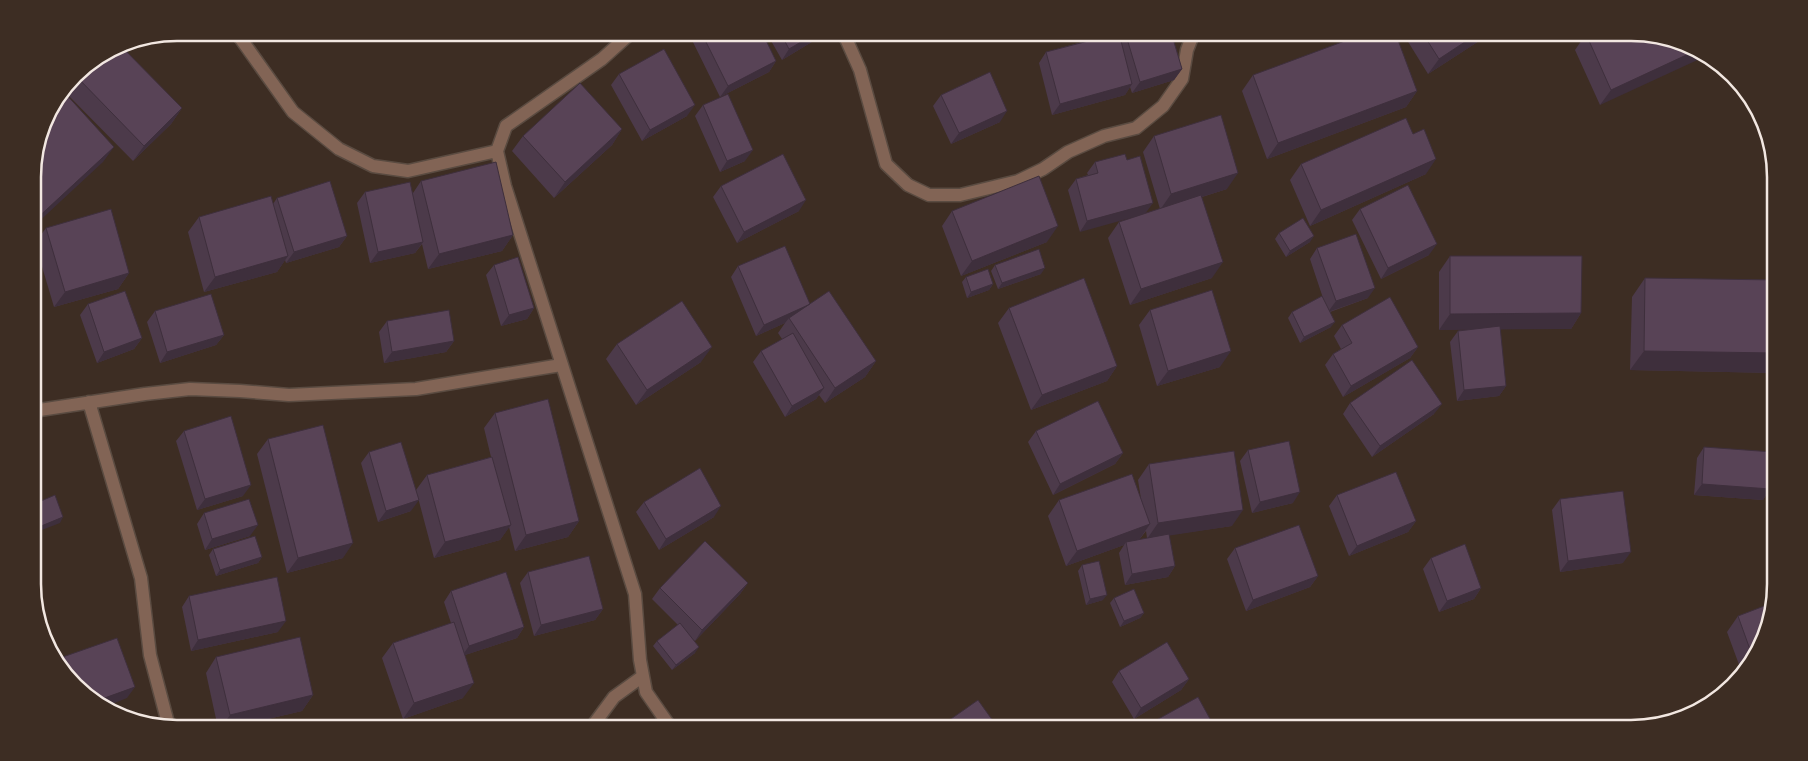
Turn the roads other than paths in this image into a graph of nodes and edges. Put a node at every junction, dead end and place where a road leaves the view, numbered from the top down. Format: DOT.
graph roads {
  1 [pos="242,41"];
  2 [pos="622,41"];
  3 [pos="847,41"];
  4 [pos="1192,41"];
  5 [pos="497,151"];
  6 [pos="561,365"];
  7 [pos="89,402"];
  8 [pos="41,410"];
  9 [pos="643,676"];
  10 [pos="167,719"];
  11 [pos="597,720"];
  12 [pos="665,720"];
  1 -- 5 [label="street"];
  2 -- 5 [label="street"];
  3 -- 4 [label="street"];
  5 -- 6 [label="street"];
  6 -- 7 [label="street"];
  6 -- 9 [label="street"];
  7 -- 8 [label="street"];
  7 -- 10 [label="street"];
  9 -- 11 [label="street"];
  9 -- 12 [label="street"];
}
